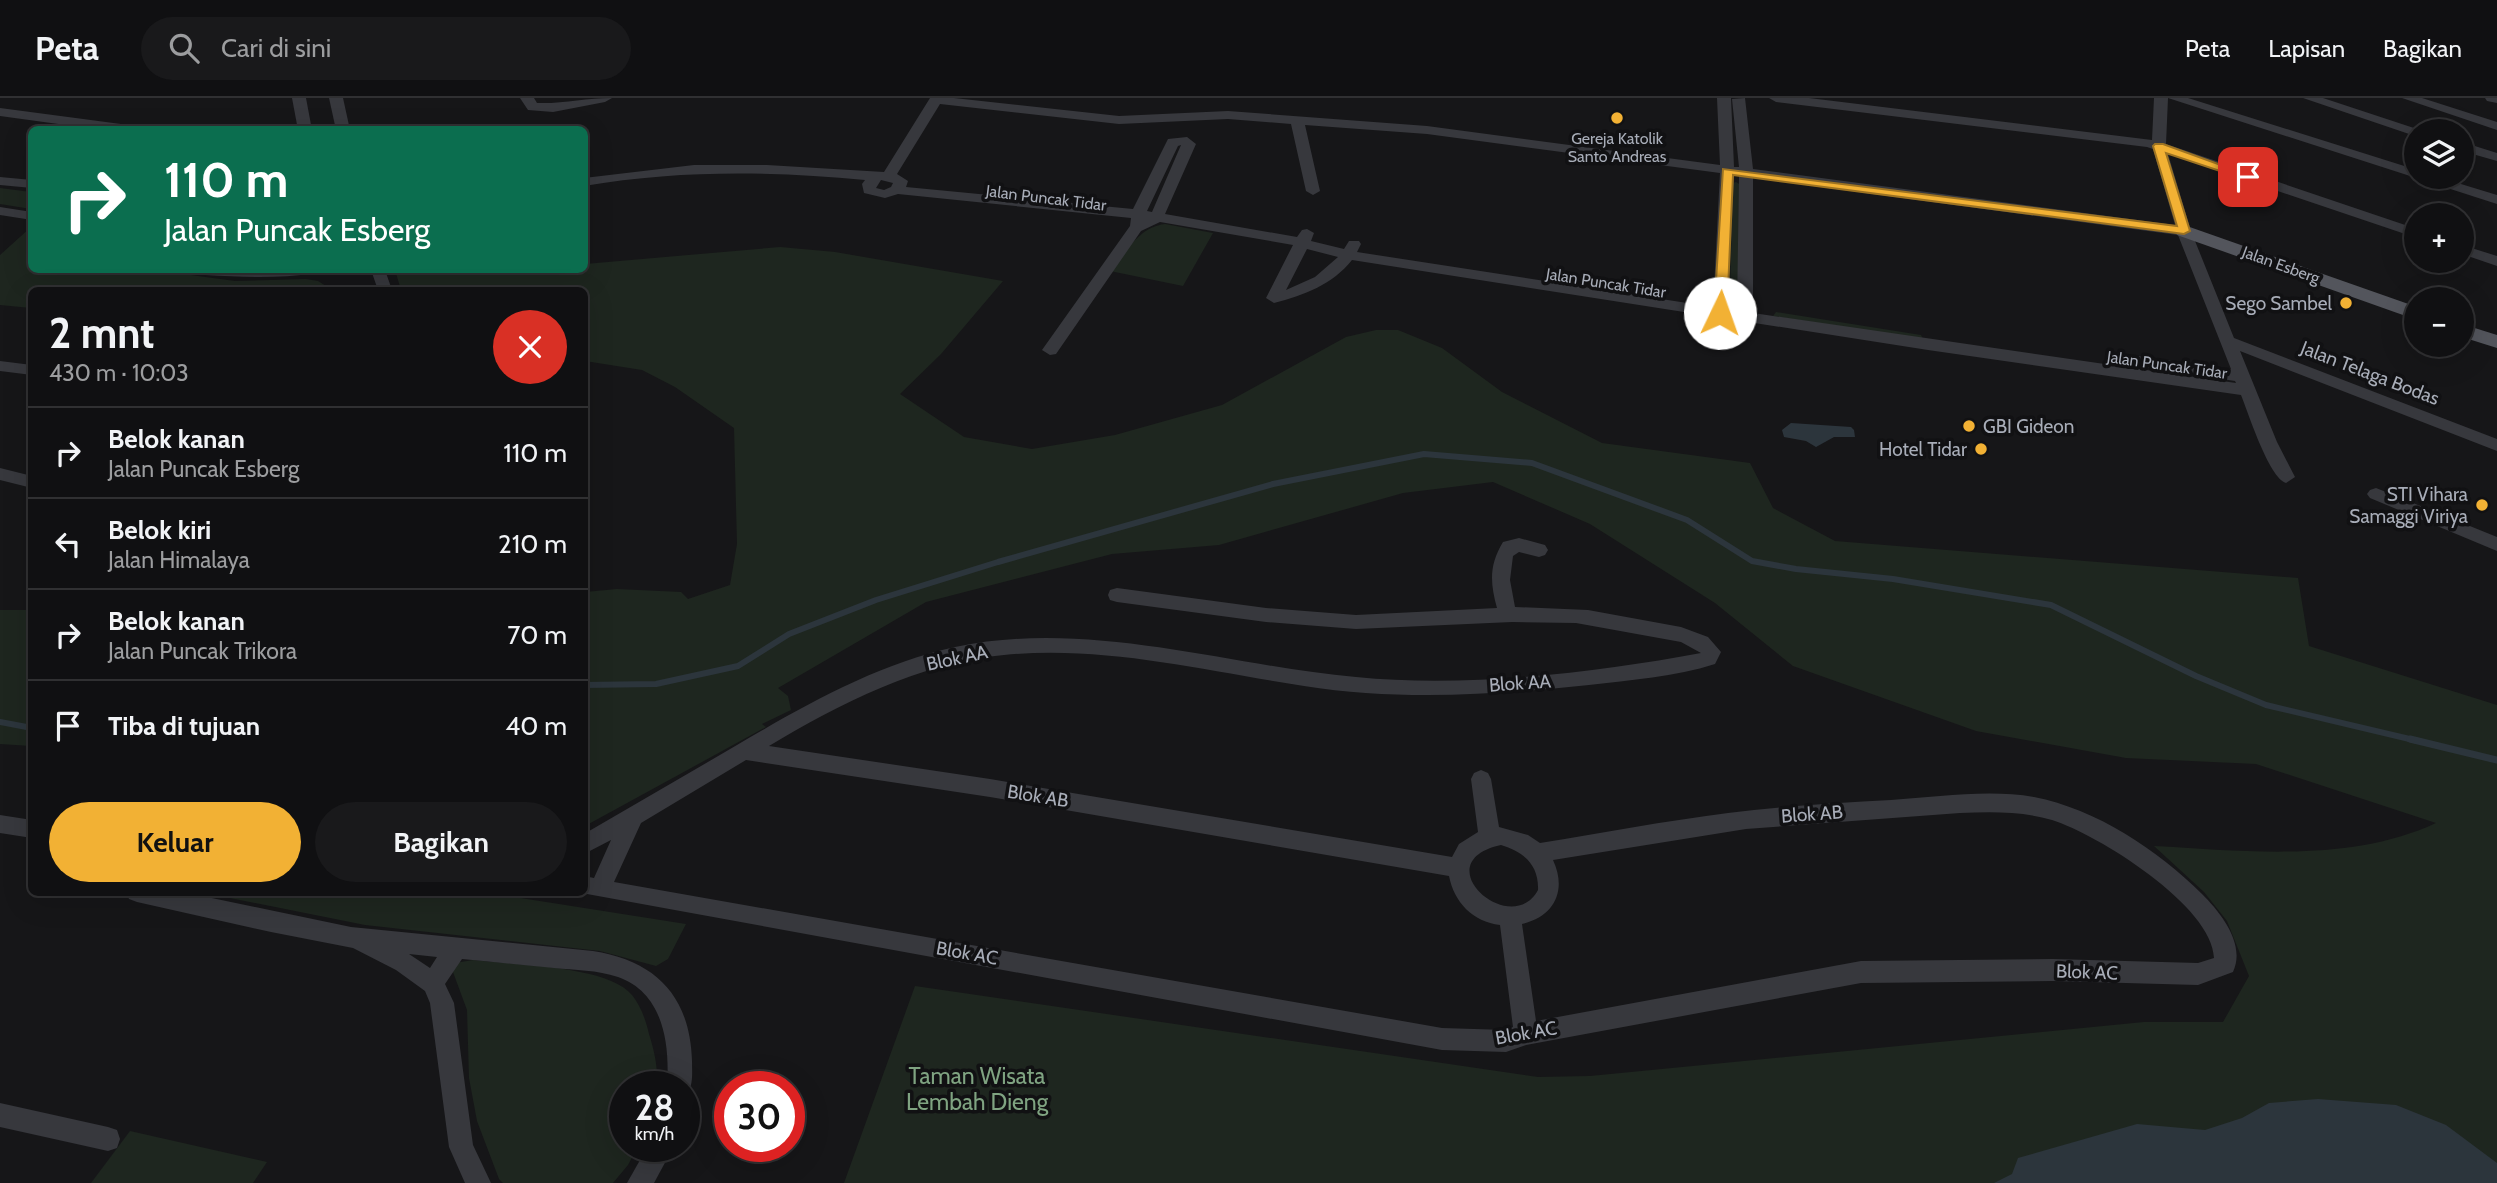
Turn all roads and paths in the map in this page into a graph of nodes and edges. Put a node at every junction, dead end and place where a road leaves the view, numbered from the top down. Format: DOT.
graph roads {
  1 [pos="299,98"];
  2 [pos="335,98"];
  3 [pos="527,98"];
  4 [pos="605,98"];
  5 [pos="1725,98"];
  6 [pos="1739,98"];
  7 [pos="1776,98"];
  8 [pos="2161,98"];
  9 [pos="2174,98"];
  10 [pos="2310,98"];
  11 [pos="2409,98"];
  12 [pos="2492,98"];
  13 [pos="936,99"];
  14 [pos="2497,100"];
  15 [pos="0,112"];
  16 [pos="1297,119"];
  17 [pos="106,126"];
  18 [pos="304,126"];
  19 [pos="342,126"];
  20 [pos="2497,126"];
  21 [pos="2404,128"];
  22 [pos="2159,146"];
  23 [pos="2474,150"];
  24 [pos="2497,157"];
  25 [pos="2404,170"];
  26 [pos="1727,171"];
  27 [pos="1746,174"];
  28 [pos="0,181"];
  29 [pos="588,181"];
  30 [pos="886,182"];
  31 [pos="28,184"];
  32 [pos="588,189"];
  33 [pos="2462,189"];
  34 [pos="1313,191"];
  35 [pos="2497,200"];
  36 [pos="0,211"];
  37 [pos="28,215"];
  38 [pos="1157,215"];
  39 [pos="1138,217"];
  40 [pos="2404,230"];
  41 [pos="2184,231"];
  42 [pos="1304,237"];
  43 [pos="1352,249"];
  44 [pos="2474,253"];
  45 [pos="2497,261"];
  46 [pos="255,273"];
  47 [pos="282,273"];
  48 [pos="1721,307"];
  49 [pos="2404,309"];
  50 [pos="1745,311"];
  51 [pos="2474,334"];
  52 [pos="2228,341"];
  53 [pos="2497,342"];
  54 [pos="1050,350"];
  55 [pos="0,366"];
  56 [pos="28,370"];
  57 [pos="2244,383"];
  58 [pos="2497,445"];
  59 [pos="0,474"];
  60 [pos="2286,477"];
  61 [pos="28,481"];
  62 [pos="2376,494"];
  63 [pos="2497,544"];
  64 [pos="1539,550"];
  65 [pos="1117,595"];
  66 [pos="1508,615"];
  67 [pos="744,751"];
  68 [pos="1481,779"];
  69 [pos="632,818"];
  70 [pos="0,824"];
  71 [pos="2086,825"];
  72 [pos="28,828"];
  73 [pos="1490,837"];
  74 [pos="588,843"];
  75 [pos="1538,853"];
  76 [pos="1459,868"];
  77 [pos="592,887"];
  78 [pos="156,896"];
  79 [pos="1510,916"];
  80 [pos="350,937"];
  81 [pos="457,947"];
  82 [pos="433,983"];
  83 [pos="1526,1034"];
  84 [pos="680,1071"];
  85 [pos="0,1115"];
  86 [pos="108,1139"];
  87 [pos="652,1162"];
  88 [pos="478,1183"];
  89 [pos="640,1183"];
  1 -- 18 [label="street"];
  2 -- 19 [label="street"];
  3 -- 4 [label="street"];
  5 -- 6 [label="street"];
  5 -- 26 [label="street"];
  6 -- 27 [label="street"];
  7 -- 22 [label="street"];
  8 -- 22 [label="street"];
  9 -- 25 [label="street"];
  10 -- 21 [label="street"];
  11 -- 20 [label="street"];
  12 -- 14 [label="street"];
  13 -- 16 [label="street"];
  13 -- 30 [label="street"];
  15 -- 17 [label="street"];
  16 -- 26 [label="street"];
  16 -- 34 [label="street"];
  22 -- 40 [label="street"];
  22 -- 41 [label="street"];
  23 -- 24 [label="street"];
  26 -- 27 [label="street"];
  26 -- 48 [label="street"];
  27 -- 41 [label="street"];
  27 -- 50 [label="street"];
  28 -- 31 [label="street"];
  29 -- 30 [label="street, Jalan Puncak Tidar"];
  30 -- 32 [label="street, Jalan Puncak Tidar"];
  30 -- 39 [label="street, Jalan Puncak Tidar"];
  33 -- 35 [label="street"];
  36 -- 37 [label="street"];
  38 -- 39 [label="street"];
  38 -- 39 [label="street"];
  38 -- 42 [label="street, Jalan Puncak Tidar"];
  39 -- 54 [label="street"];
  41 -- 49 [label="main road, Jalan Esberg"];
  41 -- 52 [label="street, Jalan Puncak Tidar"];
  42 -- 43 [label="street, Jalan Puncak Tidar"];
  42 -- 43 [label="street"];
  43 -- 48 [label="street, Jalan Puncak Tidar"];
  44 -- 45 [label="street"];
  46 -- 47 [label="street"];
  48 -- 50 [label="street, Jalan Puncak Tidar"];
  50 -- 57 [label="street, Jalan Puncak Tidar"];
  51 -- 53 [label="main road"];
  52 -- 57 [label="street, Jalan Puncak Tidar"];
  52 -- 58 [label="street, Jalan Telaga Bodas"];
  55 -- 56 [label="street"];
  57 -- 60 [label="street"];
  59 -- 61 [label="street"];
  62 -- 63 [label="street"];
  64 -- 66 [label="street"];
  65 -- 66 [label="street, Blok AA"];
  66 -- 67 [label="street, Blok AA"];
  67 -- 69 [label="street"];
  67 -- 76 [label="street, Blok AB"];
  68 -- 73 [label="street"];
  69 -- 74 [label="street"];
  69 -- 77 [label="street"];
  70 -- 72 [label="street"];
  71 -- 75 [label="street, Blok AB"];
  71 -- 83 [label="street, Blok AC"];
  73 -- 75 [label="street"];
  73 -- 76 [label="street"];
  75 -- 79 [label="street"];
  76 -- 79 [label="street"];
  77 -- 83 [label="street, Blok AC"];
  78 -- 80 [label="street"];
  79 -- 83 [label="street"];
  80 -- 81 [label="street"];
  80 -- 82 [label="street"];
  81 -- 82 [label="street"];
  81 -- 84 [label="street"];
  82 -- 88 [label="street"];
  85 -- 86 [label="street"];
  87 -- 89 [label="street"];
}
